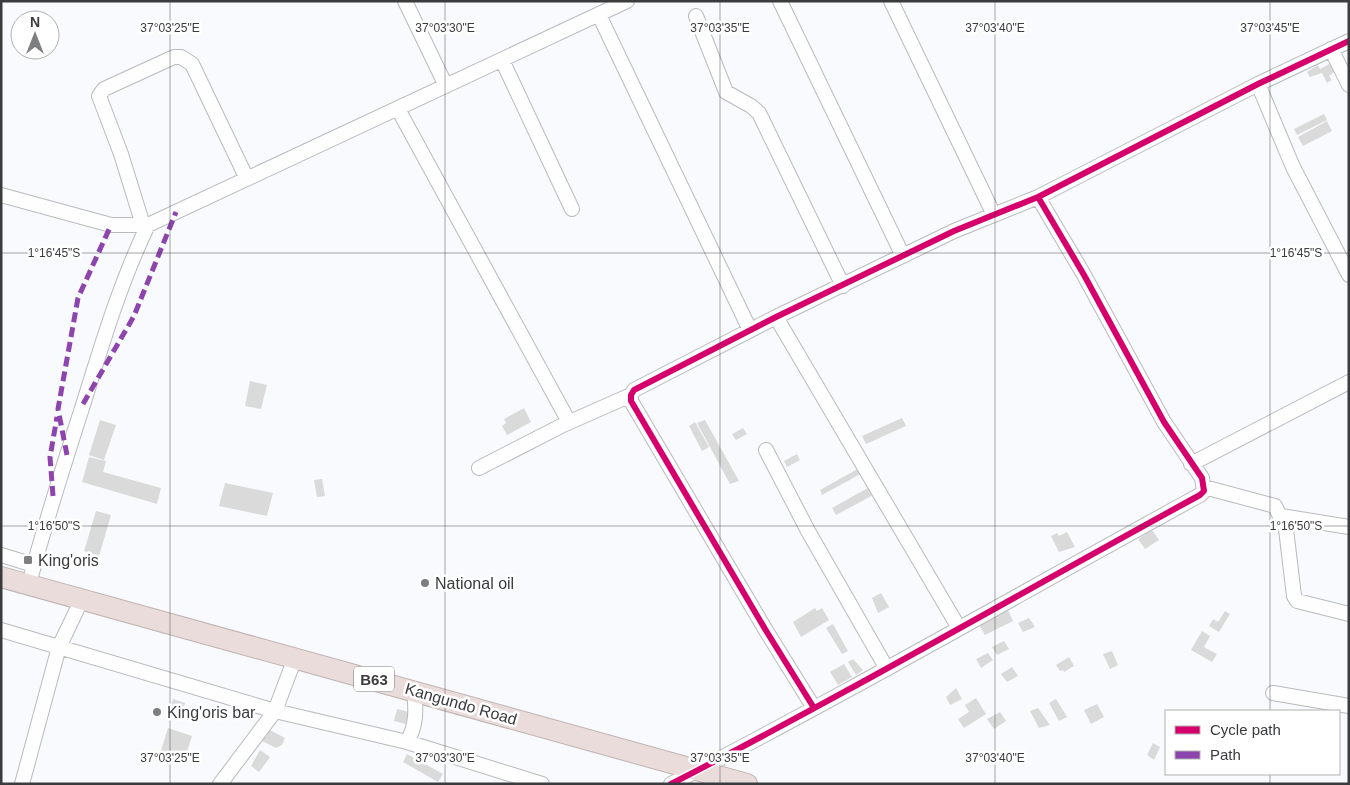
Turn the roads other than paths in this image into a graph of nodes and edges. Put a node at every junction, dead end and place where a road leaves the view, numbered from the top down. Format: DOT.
graph roads {
  1 [pos="404,1"];
  2 [pos="627,1"];
  3 [pos="780,1"];
  4 [pos="891,1"];
  5 [pos="599,15"];
  6 [pos="696,16"];
  7 [pos="1349,41"];
  8 [pos="1331,49"];
  9 [pos="502,60"];
  10 [pos="1258,84"];
  11 [pos="1349,85"];
  12 [pos="446,86"];
  13 [pos="398,109"];
  14 [pos="247,179"];
  15 [pos="1,195"];
  16 [pos="1038,197"];
  17 [pos="572,209"];
  18 [pos="994,215"];
  19 [pos="145,225"];
  20 [pos="903,256"];
  21 [pos="1349,275"];
  22 [pos="843,286"];
  23 [pos="776,316"];
  24 [pos="750,330"];
  25 [pos="1349,382"];
  26 [pos="630,395"];
  27 [pos="568,422"];
  28 [pos="766,450"];
  29 [pos="1191,464"];
  30 [pos="479,468"];
  31 [pos="1204,487"];
  32 [pos="1281,516"];
  33 [pos="1349,527"];
  34 [pos="1,555"];
  35 [pos="31,574"];
  36 [pos="1,576"];
  37 [pos="82,599"];
  38 [pos="1349,614"];
  39 [pos="959,628"];
  40 [pos="1,630"];
  41 [pos="59,647"];
  42 [pos="295,658"];
  43 [pos="887,670"];
  44 [pos="414,690"];
  45 [pos="1273,694"];
  46 [pos="1349,706"];
  47 [pos="814,708"];
  48 [pos="275,711"];
  49 [pos="407,742"];
  50 [pos="697,770"];
  51 [pos="22,784"];
  52 [pos="220,784"];
  53 [pos="542,784"];
  54 [pos="670,784"];
  55 [pos="747,784"];
  1 -- 12 [label="street"];
  2 -- 5 [label="street"];
  3 -- 20 [label="street"];
  4 -- 18 [label="street"];
  5 -- 9 [label="street"];
  5 -- 24 [label="street"];
  6 -- 22 [label="street"];
  7 -- 8 [label="street"];
  8 -- 10 [label="street"];
  8 -- 11 [label="street"];
  9 -- 12 [label="street"];
  9 -- 17 [label="street"];
  10 -- 16 [label="street"];
  10 -- 21 [label="street"];
  12 -- 13 [label="street"];
  13 -- 14 [label="street"];
  13 -- 27 [label="street"];
  14 -- 19 [label="street"];
  14 -- 19 [label="street"];
  15 -- 19 [label="street"];
  16 -- 18 [label="street"];
  16 -- 29 [label="street"];
  18 -- 20 [label="street"];
  19 -- 35 [label="street"];
  20 -- 22 [label="street"];
  22 -- 23 [label="street"];
  23 -- 24 [label="street"];
  23 -- 39 [label="street"];
  24 -- 26 [label="street"];
  25 -- 29 [label="street"];
  26 -- 27 [label="street"];
  26 -- 47 [label="street"];
  27 -- 30 [label="street"];
  28 -- 43 [label="street"];
  29 -- 31 [label="street"];
  31 -- 32 [label="street"];
  31 -- 39 [label="street"];
  32 -- 33 [label="street"];
  32 -- 38 [label="street"];
  34 -- 35 [label="street"];
  35 -- 36 [label="highway, Kangundo Road / B63"];
  35 -- 37 [label="highway, Kangundo Road / B63"];
  37 -- 41 [label="street"];
  37 -- 42 [label="highway, Kangundo Road / B63"];
  39 -- 43 [label="street"];
  40 -- 41 [label="street"];
  41 -- 48 [label="street"];
  41 -- 51 [label="street"];
  42 -- 44 [label="highway, Kangundo Road / B63"];
  42 -- 48 [label="street"];
  43 -- 47 [label="street"];
  44 -- 49 [label="street"];
  44 -- 50 [label="highway, Kangundo Road / B63"];
  45 -- 46 [label="street"];
  47 -- 50 [label="street"];
  48 -- 49 [label="street"];
  48 -- 52 [label="street"];
  49 -- 53 [label="street"];
  50 -- 54 [label="street"];
  50 -- 55 [label="highway, Kangundo Road / B63"];
}
